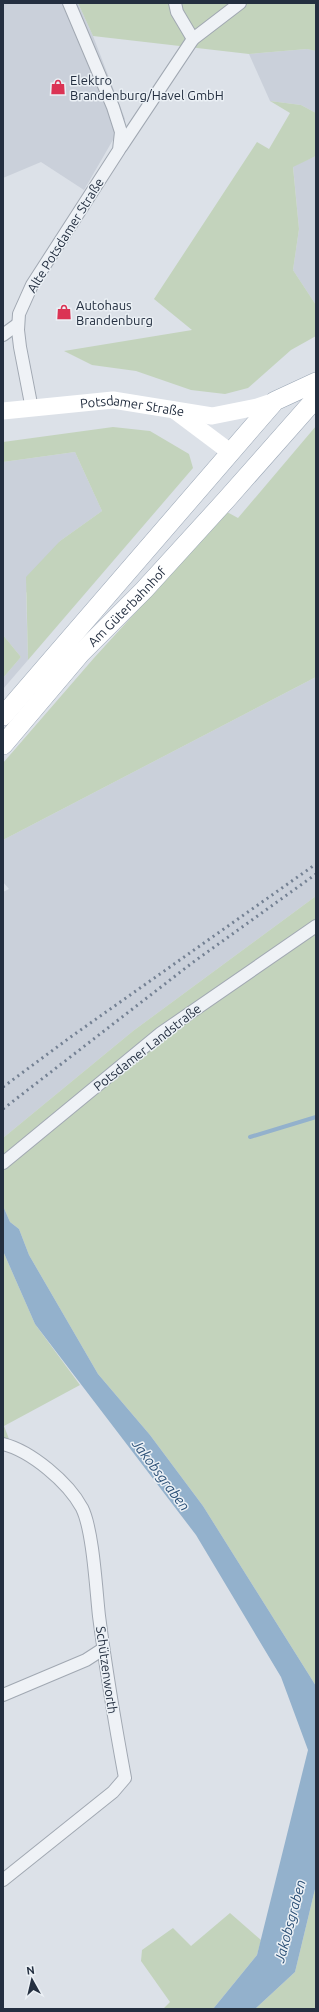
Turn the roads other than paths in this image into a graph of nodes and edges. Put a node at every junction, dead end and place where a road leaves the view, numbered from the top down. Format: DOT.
graph roads {
  1 [pos="69,3"];
  2 [pos="175,3"];
  3 [pos="240,3"];
  4 [pos="193,39"];
  5 [pos="119,150"];
  6 [pos="18,324"];
  7 [pos="3,335"];
  8 [pos="316,382"];
  9 [pos="316,398"];
  10 [pos="275,401"];
  11 [pos="171,408"];
  12 [pos="32,410"];
  13 [pos="3,411"];
  14 [pos="230,452"];
  15 [pos="252,469"];
  16 [pos="3,716"];
  17 [pos="3,745"];
  18 [pos="316,926"];
  19 [pos="3,1163"];
  20 [pos="3,1444"];
  21 [pos="103,1649"];
  22 [pos="3,1695"];
  23 [pos="3,1880"];
  1 -- 5 [label="street, Alte Potsdamer Straße"];
  2 -- 4 [label="street"];
  3 -- 4 [label="street, Alte Potsdamer Straße"];
  4 -- 5 [label="street, Alte Potsdamer Straße"];
  5 -- 6 [label="street, Alte Potsdamer Straße"];
  6 -- 7 [label="street"];
  6 -- 12 [label="street, Alte Potsdamer Straße"];
  8 -- 10 [label="main road"];
  9 -- 15 [label="main road"];
  10 -- 11 [label="street"];
  10 -- 14 [label="main road"];
  11 -- 12 [label="street, Potsdamer Straße"];
  11 -- 14 [label="street, Potsdamer Straße"];
  12 -- 13 [label="street, Potsdamer Straße"];
  14 -- 15 [label="main road"];
  14 -- 16 [label="main road, Am Güterbahnhof"];
  15 -- 17 [label="main road, Am Güterbahnhof"];
  18 -- 19 [label="street, Potsdamer Landstraße"];
  20 -- 21 [label="street, Schützenworth"];
  21 -- 22 [label="street"];
  21 -- 23 [label="street, Schützenworth"];
}
